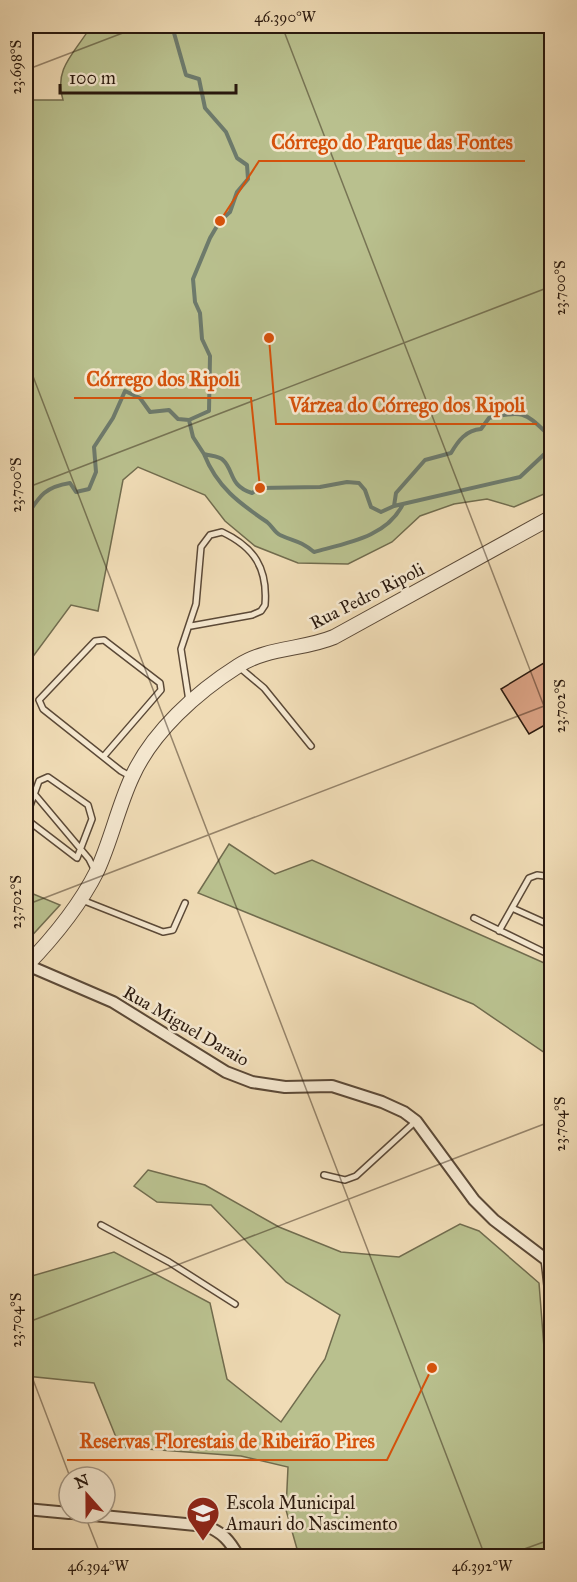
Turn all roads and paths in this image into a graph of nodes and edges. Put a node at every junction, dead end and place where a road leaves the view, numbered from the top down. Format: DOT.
graph roads {
  1 [pos="552,517"];
  2 [pos="190,626"];
  3 [pos="238,666"];
  4 [pos="190,704"];
  5 [pos="311,746"];
  6 [pos="104,756"];
  7 [pos="132,777"];
  8 [pos="26,784"];
  9 [pos="34,792"];
  10 [pos="26,818"];
  11 [pos="81,849"];
  12 [pos="96,872"];
  13 [pos="552,877"];
  14 [pos="80,900"];
  15 [pos="185,903"];
  16 [pos="512,908"];
  17 [pos="474,918"];
  18 [pos="552,926"];
  19 [pos="499,931"];
  20 [pos="552,956"];
  21 [pos="26,965"];
  22 [pos="416,1121"];
  23 [pos="324,1175"];
  24 [pos="101,1225"];
  25 [pos="548,1262"];
  26 [pos="235,1304"];
  27 [pos="552,1330"];
  28 [pos="26,1509"];
  29 [pos="57,1512"];
  30 [pos="117,1517"];
  31 [pos="238,1557"];
  1 -- 3 [label="street, Rua Pedro Ripoli"];
  2 -- 2 [label="lane"];
  2 -- 4 [label="lane"];
  3 -- 4 [label="street, Rua Pedro Ripoli"];
  3 -- 5 [label="lane"];
  4 -- 7 [label="street, Rua Pedro Ripoli"];
  6 -- 6 [label="lane"];
  6 -- 7 [label="lane"];
  7 -- 12 [label="street, Rua Pedro Ripoli"];
  8 -- 9 [label="lane"];
  9 -- 10 [label="lane"];
  9 -- 11 [label="lane"];
  9 -- 11 [label="lane"];
  10 -- 11 [label="lane"];
  11 -- 12 [label="lane"];
  12 -- 14 [label="street, Rua Pedro Ripoli"];
  13 -- 16 [label="lane"];
  14 -- 15 [label="lane"];
  14 -- 21 [label="street, Rua Pedro Ripoli"];
  16 -- 18 [label="lane"];
  16 -- 19 [label="lane"];
  17 -- 19 [label="lane"];
  19 -- 20 [label="lane"];
  21 -- 22 [label="street, Rua Miguel Daraio"];
  22 -- 23 [label="lane"];
  22 -- 25 [label="street, Rua Miguel Daraio"];
  24 -- 26 [label="lane"];
  25 -- 27 [label="lane"];
  28 -- 29 [label="street"];
  30 -- 31 [label="street"];
}
